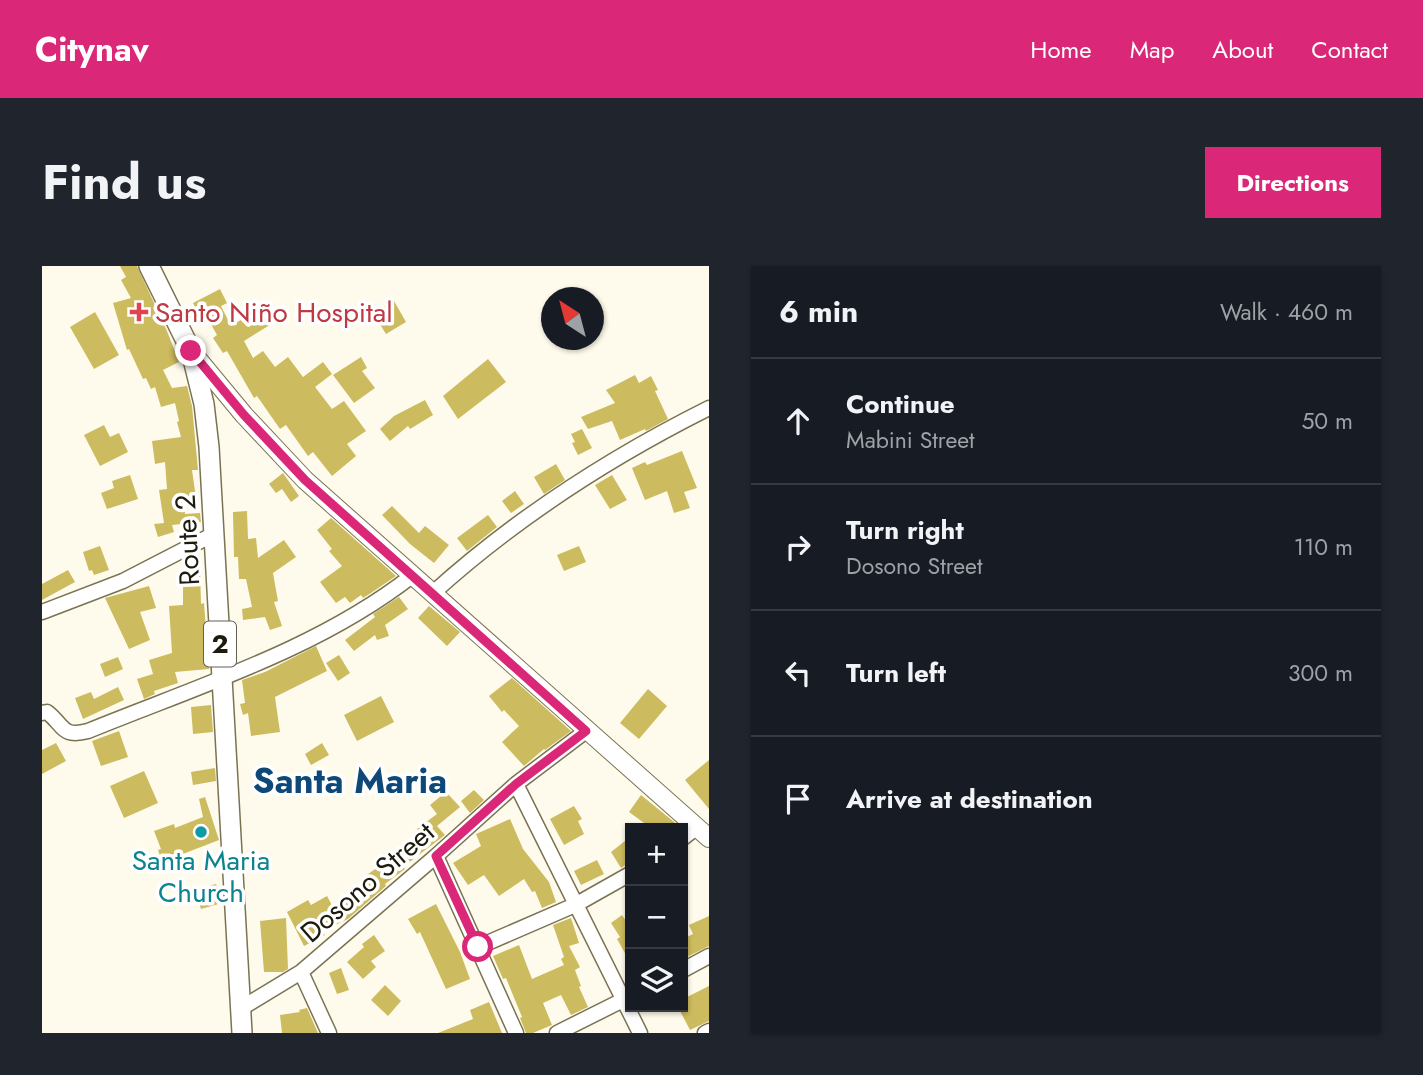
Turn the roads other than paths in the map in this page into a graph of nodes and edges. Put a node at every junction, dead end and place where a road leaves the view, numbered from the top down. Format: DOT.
graph roads {
  1 [pos="149,266"];
  2 [pos="191,351"];
  3 [pos="709,408"];
  4 [pos="214,534"];
  5 [pos="413,575"];
  6 [pos="433,593"];
  7 [pos="42,612"];
  8 [pos="222,677"];
  9 [pos="42,713"];
  10 [pos="586,731"];
  11 [pos="516,784"];
  12 [pos="696,834"];
  13 [pos="436,856"];
  14 [pos="625,877"];
  15 [pos="575,905"];
  16 [pos="478,947"];
  17 [pos="709,956"];
  18 [pos="688,967"];
  19 [pos="301,972"];
  20 [pos="625,997"];
  21 [pos="625,999"];
  22 [pos="240,1009"];
  23 [pos="631,1012"];
  24 [pos="242,1033"];
  25 [pos="329,1033"];
  26 [pos="516,1033"];
  27 [pos="557,1033"];
  28 [pos="640,1033"];
  1 -- 2 [label="highway, Route 2 / 2"];
  2 -- 4 [label="highway, Route 2 / 2"];
  2 -- 5 [label="main road"];
  3 -- 6 [label="street"];
  4 -- 7 [label="street"];
  4 -- 8 [label="highway, Route 2 / 2"];
  5 -- 6 [label="main road"];
  5 -- 8 [label="street"];
  6 -- 10 [label="main road"];
  8 -- 9 [label="street"];
  8 -- 22 [label="highway, Route 2 / 2"];
  10 -- 11 [label="street, Dosono Street"];
  10 -- 12 [label="main road"];
  11 -- 13 [label="street, Dosono Street"];
  11 -- 15 [label="street"];
  13 -- 16 [label="street"];
  13 -- 19 [label="street, Dosono Street"];
  14 -- 15 [label="street"];
  15 -- 16 [label="street"];
  15 -- 20 [label="street"];
  16 -- 26 [label="street"];
  17 -- 18 [label="street"];
  19 -- 22 [label="street, Dosono Street"];
  19 -- 25 [label="street"];
  21 -- 27 [label="street"];
  22 -- 24 [label="highway, Route 2 / 2"];
  23 -- 28 [label="street"];
}
